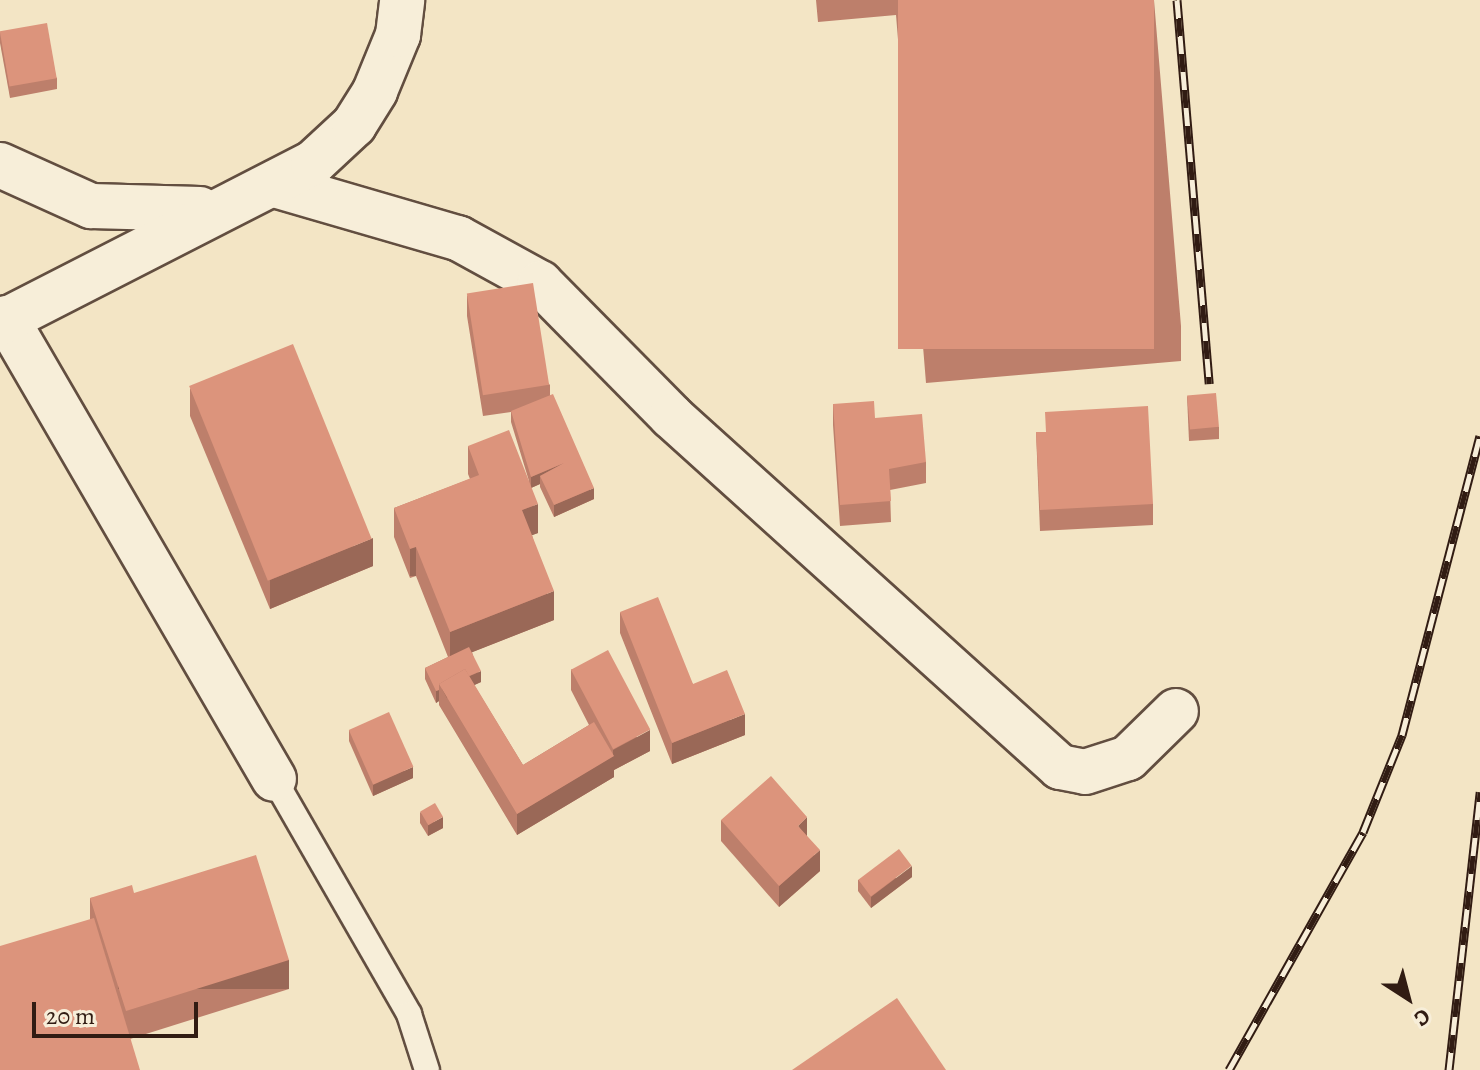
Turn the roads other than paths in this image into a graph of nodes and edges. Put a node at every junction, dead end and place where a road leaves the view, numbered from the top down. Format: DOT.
graph roads {
  1 [pos="402,0"];
  2 [pos="0,165"];
  3 [pos="275,185"];
  4 [pos="213,208"];
  5 [pos="3,320"];
  6 [pos="1176,711"];
  7 [pos="274,779"];
  8 [pos="427,1070"];
  1 -- 3 [label="street"];
  2 -- 4 [label="street"];
  3 -- 4 [label="street"];
  3 -- 6 [label="street"];
  4 -- 5 [label="street"];
  5 -- 7 [label="street"];
  7 -- 8 [label="lane"];
}
